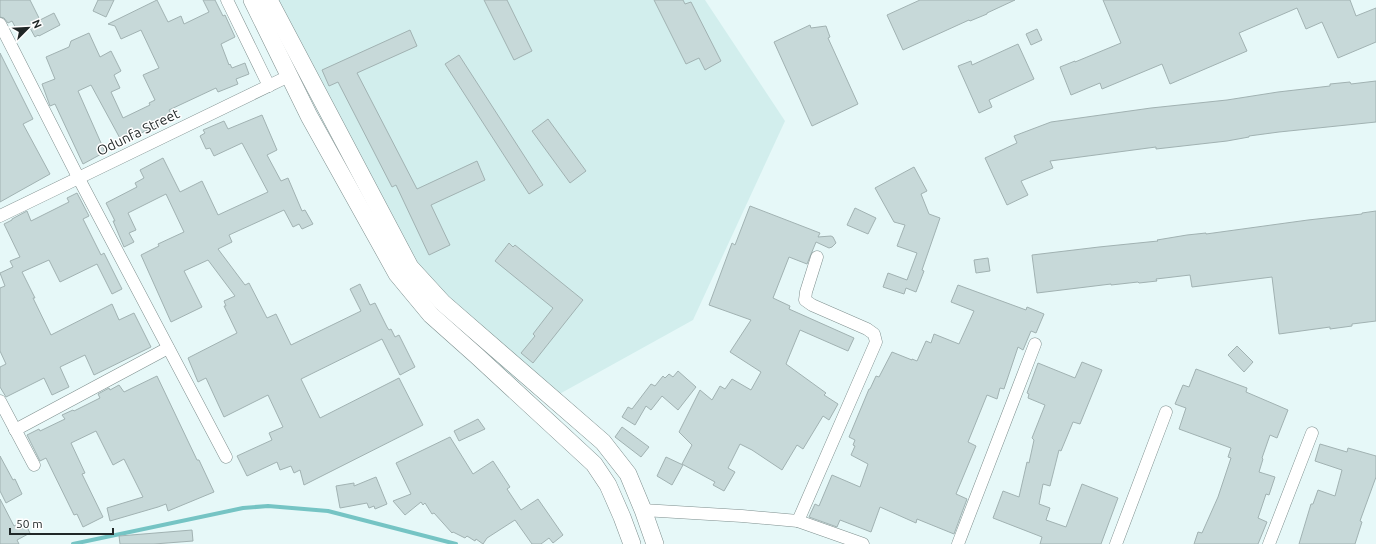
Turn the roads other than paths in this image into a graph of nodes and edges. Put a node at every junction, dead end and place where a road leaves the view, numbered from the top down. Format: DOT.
graph roads {
  1 [pos="227,0"];
  2 [pos="252,0"];
  3 [pos="269,0"];
  4 [pos="0,24"];
  5 [pos="289,76"];
  6 [pos="269,86"];
  7 [pos="78,178"];
  8 [pos="0,216"];
  9 [pos="817,257"];
  10 [pos="1035,344"];
  11 [pos="168,348"];
  12 [pos="0,401"];
  13 [pos="1166,412"];
  14 [pos="15,430"];
  15 [pos="1312,433"];
  16 [pos="226,457"];
  17 [pos="34,465"];
  18 [pos="643,510"];
  19 [pos="798,521"];
  20 [pos="632,544"];
  21 [pos="655,544"];
  22 [pos="863,544"];
  23 [pos="958,544"];
  24 [pos="1116,544"];
  25 [pos="1269,544"];
  1 -- 6 [label="street"];
  2 -- 5 [label="main road"];
  3 -- 18 [label="main road"];
  4 -- 7 [label="street"];
  5 -- 6 [label="street, Odunfa Street"];
  5 -- 20 [label="main road"];
  6 -- 7 [label="street, Odunfa Street"];
  7 -- 8 [label="street, Odunfa Street"];
  7 -- 11 [label="street"];
  9 -- 19 [label="street"];
  10 -- 23 [label="street"];
  11 -- 14 [label="street"];
  11 -- 16 [label="street"];
  12 -- 14 [label="street"];
  13 -- 24 [label="street"];
  14 -- 17 [label="street"];
  15 -- 25 [label="street"];
  18 -- 19 [label="street"];
  18 -- 21 [label="main road"];
  19 -- 22 [label="street"];
}
